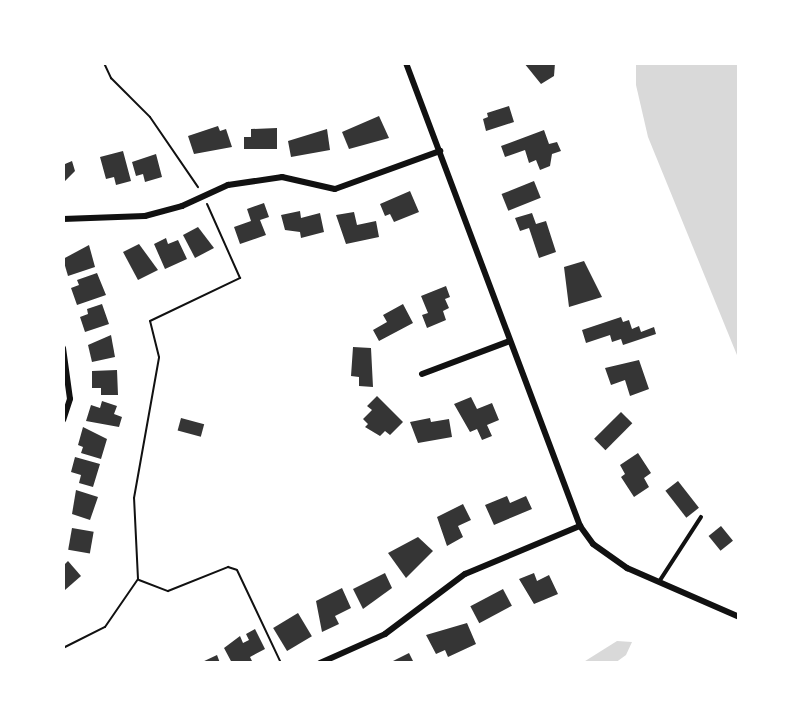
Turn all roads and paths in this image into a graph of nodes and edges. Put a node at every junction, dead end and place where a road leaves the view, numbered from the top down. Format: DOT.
graph roads {
  1 [pos="104,63"];
  2 [pos="406,63"];
  3 [pos="440,151"];
  4 [pos="204,196"];
  5 [pos="63,219"];
  6 [pos="510,341"];
  7 [pos="63,348"];
  8 [pos="422,374"];
  9 [pos="63,420"];
  10 [pos="701,517"];
  11 [pos="580,526"];
  12 [pos="138,579"];
  13 [pos="659,582"];
  14 [pos="739,617"];
  15 [pos="63,648"];
  16 [pos="281,663"];
  17 [pos="320,663"];
  1 -- 4 [label="path"];
  2 -- 3 [label="street"];
  3 -- 4 [label="street"];
  3 -- 6 [label="street"];
  4 -- 5 [label="street"];
  4 -- 12 [label="path"];
  6 -- 8 [label="street"];
  6 -- 11 [label="street"];
  7 -- 9 [label="street"];
  10 -- 13 [label="lane"];
  11 -- 13 [label="street"];
  11 -- 17 [label="street"];
  12 -- 15 [label="path"];
  12 -- 16 [label="path"];
  13 -- 14 [label="street"];
}
